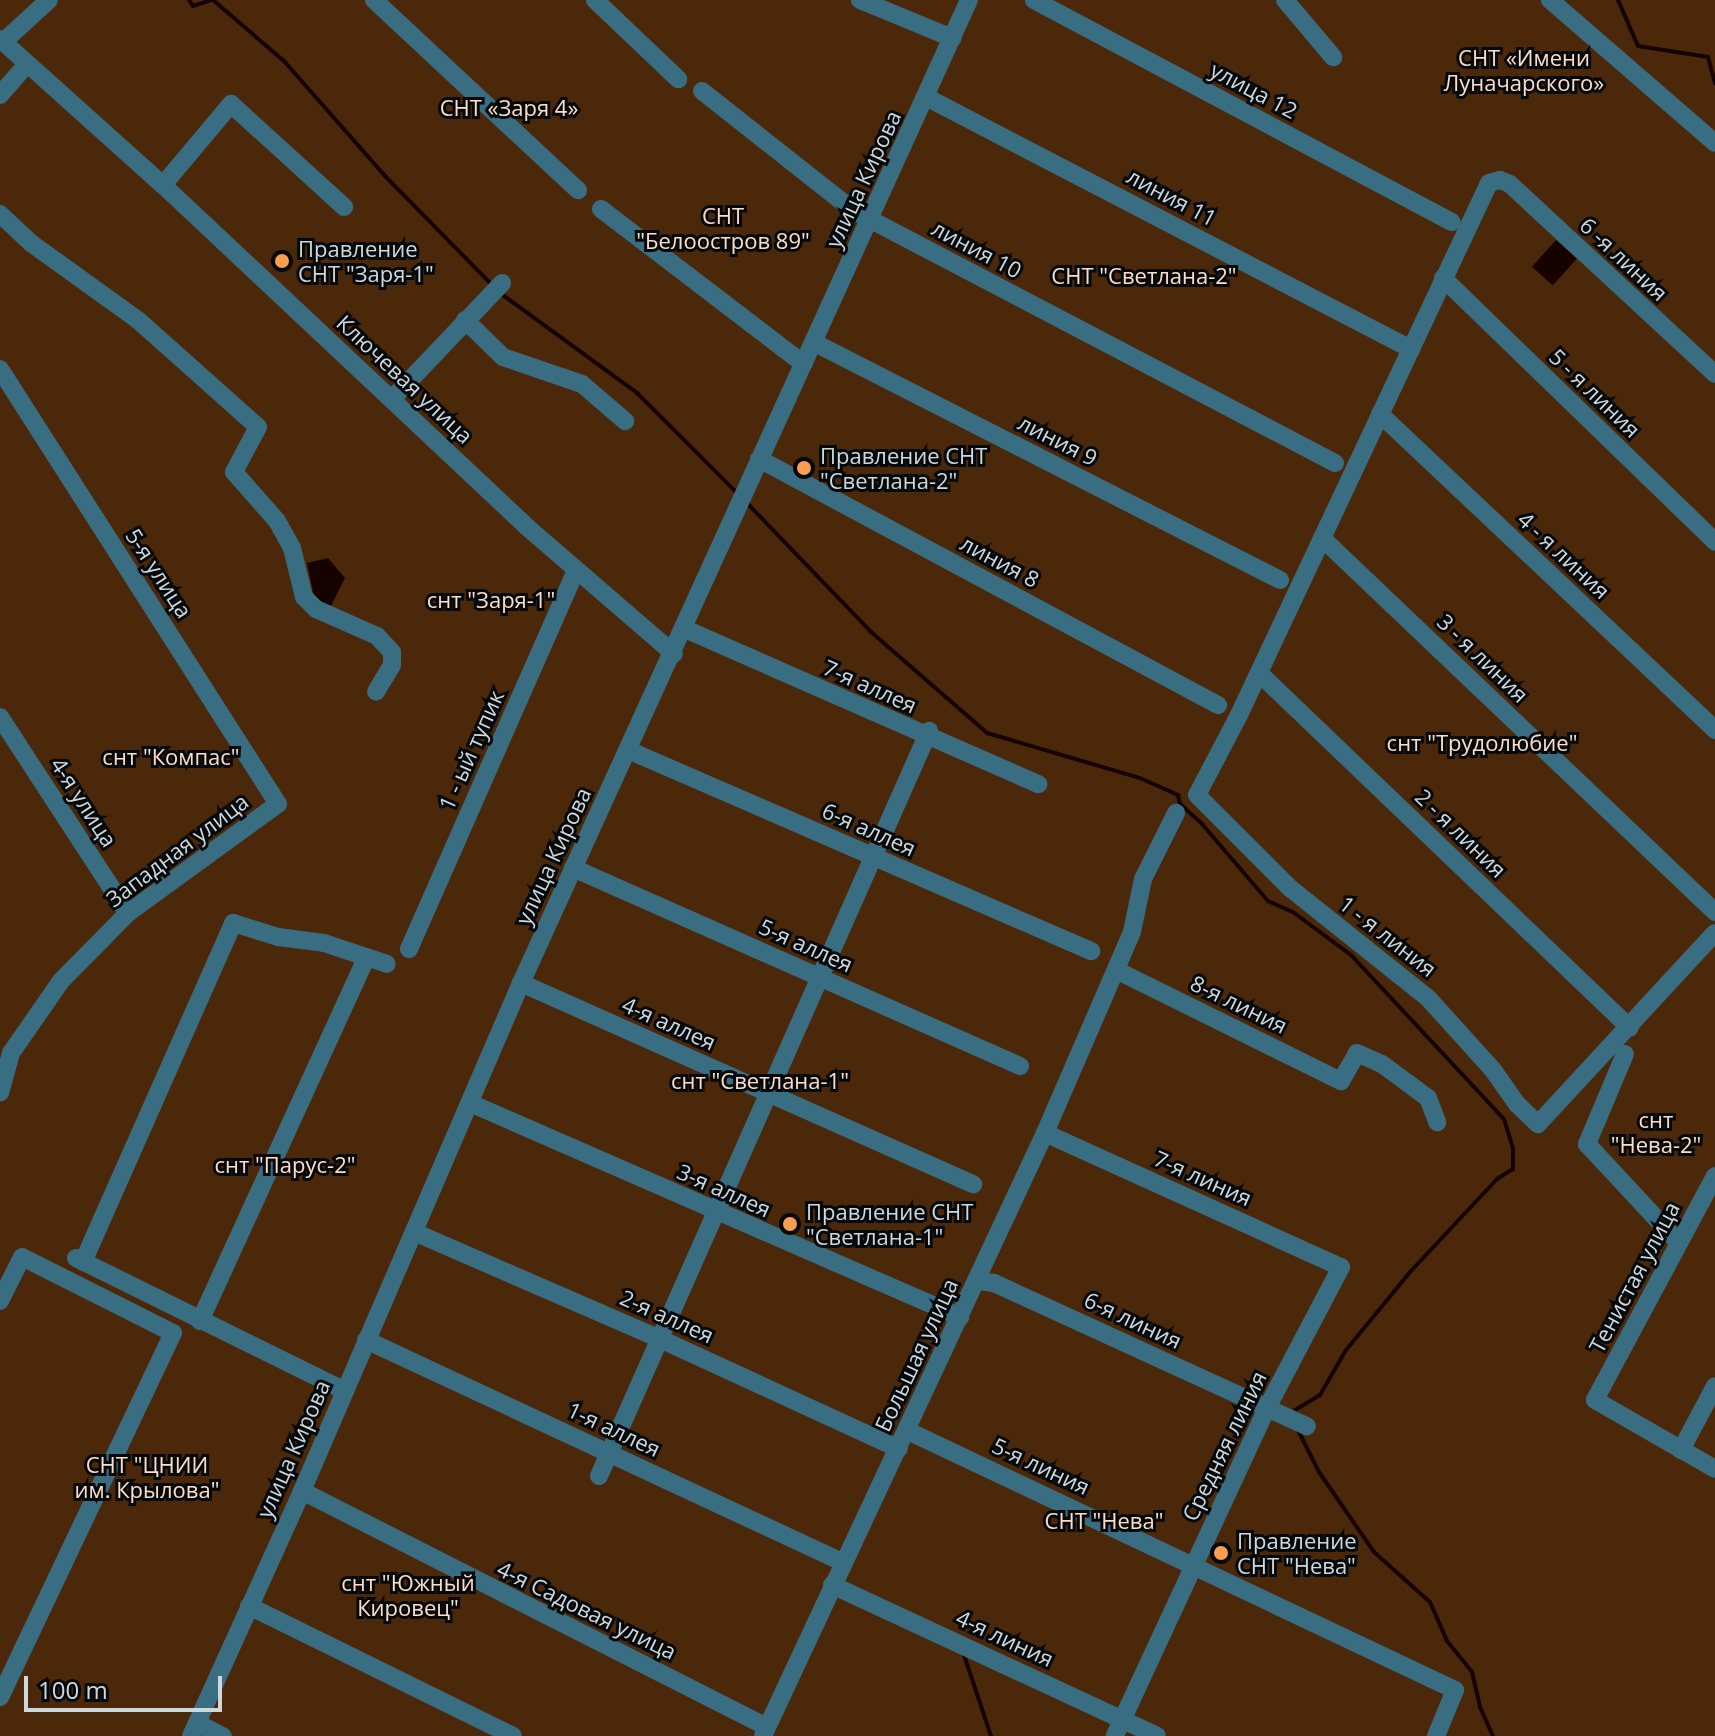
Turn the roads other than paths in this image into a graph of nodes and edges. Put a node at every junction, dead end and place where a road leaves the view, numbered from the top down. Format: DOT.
graph roads {
  1 [pos="49,0"];
  2 [pos="374,0"];
  3 [pos="595,0"];
  4 [pos="860,0"];
  5 [pos="1034,0"];
  6 [pos="1285,0"];
  7 [pos="1550,0"];
  8 [pos="967,1"];
  9 [pos="952,38"];
  10 [pos="2,41"];
  11 [pos="1333,57"];
  12 [pos="27,64"];
  13 [pos="678,79"];
  14 [pos="702,91"];
  15 [pos="0,95"];
  16 [pos="926,97"];
  17 [pos="1715,143"];
  18 [pos="163,185"];
  19 [pos="578,190"];
  20 [pos="344,207"];
  21 [pos="601,209"];
  22 [pos="0,214"];
  23 [pos="870,221"];
  24 [pos="1452,222"];
  25 [pos="1443,278"];
  26 [pos="497,288"];
  27 [pos="465,320"];
  28 [pos="815,343"];
  29 [pos="1403,345"];
  30 [pos="804,364"];
  31 [pos="0,369"];
  32 [pos="1715,374"];
  33 [pos="392,399"];
  34 [pos="1380,414"];
  35 [pos="625,421"];
  36 [pos="759,459"];
  37 [pos="1335,463"];
  38 [pos="1322,538"];
  39 [pos="1715,542"];
  40 [pos="576,570"];
  41 [pos="1280,580"];
  42 [pos="685,629"];
  43 [pos="674,654"];
  44 [pos="1259,673"];
  45 [pos="376,692"];
  46 [pos="1218,705"];
  47 [pos="0,717"];
  48 [pos="1715,730"];
  49 [pos="928,735"];
  50 [pos="628,750"];
  51 [pos="1038,784"];
  52 [pos="278,804"];
  53 [pos="1176,813"];
  54 [pos="875,858"];
  55 [pos="573,868"];
  56 [pos="1715,912"];
  57 [pos="128,913"];
  58 [pos="1715,933"];
  59 [pos="409,949"];
  60 [pos="1091,951"];
  61 [pos="367,957"];
  62 [pos="387,964"];
  63 [pos="1116,970"];
  64 [pos="822,978"];
  65 [pos="521,983"];
  66 [pos="1630,1028"];
  67 [pos="6,1046"];
  68 [pos="1621,1048"];
  69 [pos="1020,1066"];
  70 [pos="0,1093"];
  71 [pos="770,1093"];
  72 [pos="470,1103"];
  73 [pos="1437,1122"];
  74 [pos="1045,1133"];
  75 [pos="1715,1176"];
  76 [pos="973,1184"];
  77 [pos="715,1212"];
  78 [pos="414,1232"];
  79 [pos="1679,1243"];
  80 [pos="1341,1267"];
  81 [pos="978,1281"];
  82 [pos="0,1301"];
  83 [pos="960,1317"];
  84 [pos="200,1321"];
  85 [pos="658,1338"];
  86 [pos="366,1340"];
  87 [pos="1715,1386"];
  88 [pos="345,1391"];
  89 [pos="1267,1408"];
  90 [pos="1301,1423"];
  91 [pos="908,1431"];
  92 [pos="899,1449"];
  93 [pos="1681,1450"];
  94 [pos="608,1453"];
  95 [pos="1715,1469"];
  96 [pos="599,1476"];
  97 [pos="302,1491"];
  98 [pos="842,1562"];
  99 [pos="1193,1564"];
  100 [pos="832,1585"];
  101 [pos="249,1606"];
  102 [pos="0,1697"];
  103 [pos="1119,1728"];
  104 [pos="194,1730"];
  105 [pos="768,1732"];
  106 [pos="223,1736"];
  107 [pos="513,1736"];
  108 [pos="1157,1736"];
  109 [pos="1436,1736"];
  1 -- 10 [label="street"];
  2 -- 19 [label="street"];
  3 -- 13 [label="street"];
  4 -- 9 [label="street"];
  5 -- 24 [label="street, улица 12"];
  6 -- 11 [label="street"];
  7 -- 17 [label="street"];
  8 -- 9 [label="street, улица Кирова"];
  9 -- 16 [label="street, улица Кирова"];
  10 -- 12 [label="street, Ключевая улица"];
  12 -- 15 [label="street"];
  12 -- 18 [label="street, Ключевая улица"];
  14 -- 23 [label="street, линия 10"];
  16 -- 23 [label="street, улица Кирова"];
  16 -- 29 [label="street, линия 11"];
  18 -- 20 [label="street"];
  18 -- 33 [label="street, Ключевая улица"];
  21 -- 30 [label="street"];
  22 -- 45 [label="street"];
  23 -- 28 [label="street, улица Кирова"];
  23 -- 37 [label="street, линия 10"];
  25 -- 29 [label="street"];
  25 -- 32 [label="street, 6 -я линия"];
  25 -- 39 [label="street, 5 - я линия"];
  26 -- 27 [label="street"];
  27 -- 33 [label="street"];
  27 -- 35 [label="street"];
  28 -- 30 [label="street, улица Кирова"];
  28 -- 41 [label="street, линия 9"];
  29 -- 34 [label="street"];
  30 -- 36 [label="street, улица Кирова"];
  31 -- 52 [label="street, 5-я улица"];
  33 -- 40 [label="street, Ключевая улица"];
  34 -- 38 [label="street"];
  34 -- 48 [label="street, 4 - я линия"];
  36 -- 42 [label="street, улица Кирова"];
  36 -- 46 [label="street, линия 8"];
  38 -- 44 [label="street"];
  38 -- 56 [label="street, 3 - я линия"];
  40 -- 43 [label="street, Ключевая улица"];
  40 -- 59 [label="street, 1 - ый тупик"];
  42 -- 43 [label="street, улица Кирова"];
  42 -- 49 [label="street, 7-я аллея"];
  43 -- 50 [label="street, улица Кирова"];
  44 -- 66 [label="street, 2 - я линия"];
  44 -- 68 [label="street, 1 - я линия"];
  47 -- 57 [label="street, 4-я улица"];
  49 -- 51 [label="street, 7-я аллея"];
  49 -- 54 [label="street"];
  50 -- 54 [label="street, 6-я аллея"];
  50 -- 55 [label="street, улица Кирова"];
  52 -- 57 [label="street, Западная улица"];
  53 -- 63 [label="street, Большая улица"];
  54 -- 60 [label="street, 6-я аллея"];
  54 -- 64 [label="street"];
  55 -- 64 [label="street, 5-я аллея"];
  55 -- 65 [label="street, улица Кирова"];
  57 -- 67 [label="street, Западная улица"];
  58 -- 66 [label="street"];
  61 -- 62 [label="street"];
  61 -- 84 [label="street"];
  61 -- 84 [label="street"];
  63 -- 73 [label="street, 8-я линия"];
  63 -- 74 [label="street, Большая улица"];
  64 -- 69 [label="street, 5-я аллея"];
  64 -- 71 [label="street"];
  65 -- 71 [label="street, 4-я аллея"];
  65 -- 72 [label="street, улица Кирова"];
  66 -- 68 [label="street"];
  67 -- 70 [label="street, Западная улица"];
  68 -- 79 [label="street"];
  71 -- 76 [label="street, 4-я аллея"];
  71 -- 77 [label="street"];
  72 -- 77 [label="street, 3-я аллея"];
  72 -- 78 [label="street, улица Кирова"];
  74 -- 80 [label="street, 7-я линия"];
  74 -- 81 [label="street, Большая улица"];
  75 -- 79 [label="street, Тенистая улица"];
  77 -- 83 [label="street, 3-я аллея"];
  77 -- 85 [label="street"];
  78 -- 85 [label="street, 2-я аллея"];
  78 -- 86 [label="street, улица Кирова"];
  79 -- 93 [label="street, Тенистая улица"];
  80 -- 89 [label="street, Средняя линия"];
  81 -- 83 [label="street, Большая улица"];
  81 -- 89 [label="street, 6-я линия"];
  82 -- 102 [label="street"];
  83 -- 91 [label="street, Большая улица"];
  84 -- 88 [label="street"];
  85 -- 92 [label="street, 2-я аллея"];
  85 -- 94 [label="street"];
  86 -- 88 [label="street, улица Кирова"];
  86 -- 94 [label="street, 1-я аллея"];
  87 -- 93 [label="street"];
  88 -- 97 [label="street, улица Кирова"];
  89 -- 90 [label="street, 6-я линия"];
  89 -- 99 [label="street, Средняя линия"];
  91 -- 92 [label="street, Большая улица"];
  91 -- 99 [label="street, 5-я линия"];
  92 -- 98 [label="street, Большая улица"];
  93 -- 95 [label="street"];
  94 -- 96 [label="street"];
  94 -- 98 [label="street, 1-я аллея"];
  97 -- 101 [label="street, улица Кирова"];
  97 -- 105 [label="street, 4-я Садовая улица"];
  98 -- 100 [label="street, Большая улица"];
  99 -- 103 [label="street, Средняя линия"];
  99 -- 109 [label="street, 5-я линия"];
  100 -- 103 [label="street, 4-я линия"];
  100 -- 105 [label="street, Большая улица"];
  101 -- 104 [label="street, улица Кирова"];
  101 -- 107 [label="street"];
  103 -- 108 [label="street, 4-я линия"];
  104 -- 106 [label="street"];
}
